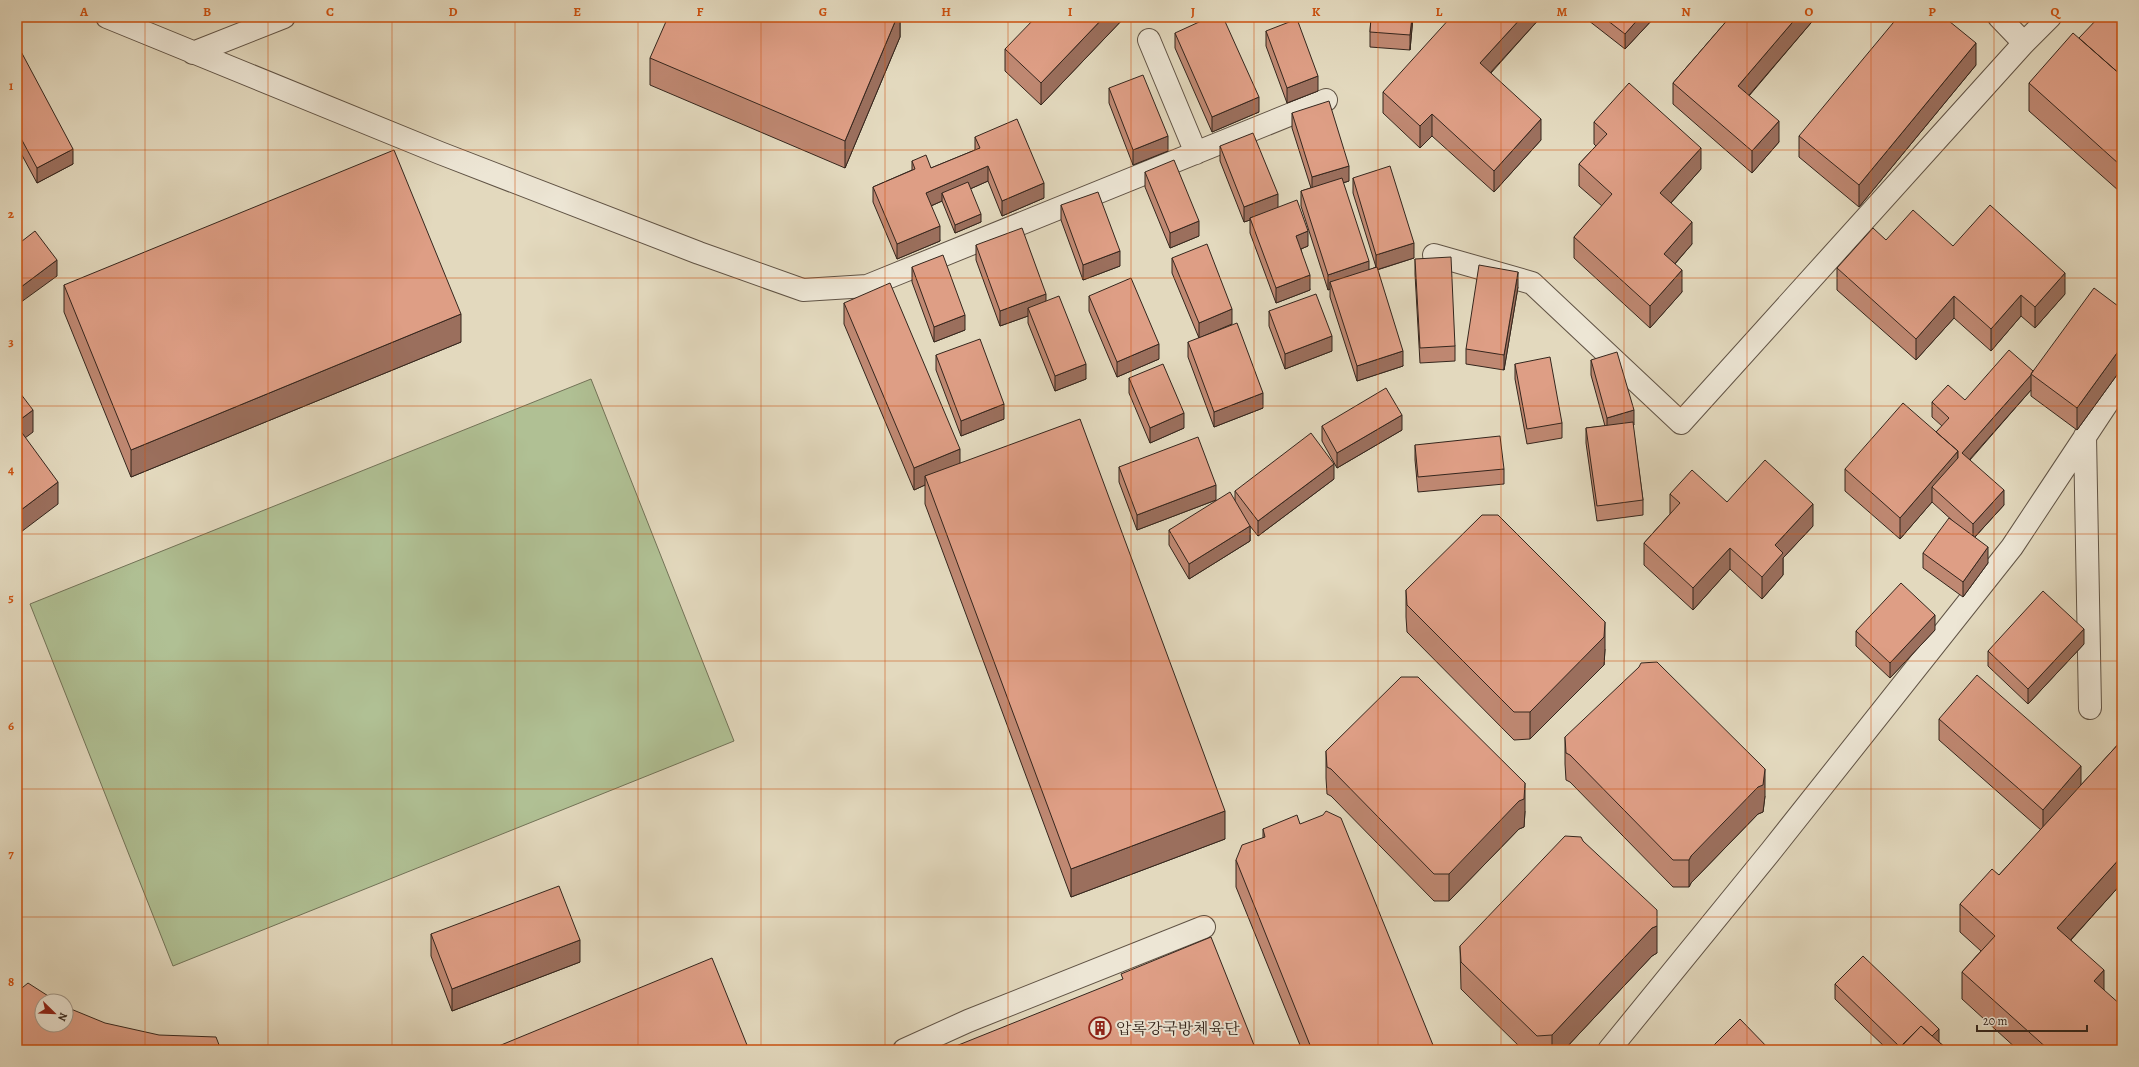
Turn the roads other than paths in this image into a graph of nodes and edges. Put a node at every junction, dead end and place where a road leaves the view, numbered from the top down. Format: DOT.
graph roads {
  1 [pos="107,17"];
  2 [pos="284,17"];
  3 [pos="1999,17"];
  4 [pos="2050,17"];
  5 [pos="1149,40"];
  6 [pos="2024,43"];
  7 [pos="193,53"];
  8 [pos="1326,100"];
  9 [pos="1196,153"];
  10 [pos="1434,255"];
  11 [pos="2122,381"];
  12 [pos="2085,436"];
  13 [pos="2090,708"];
  14 [pos="1204,927"];
  15 [pos="904,1050"];
  16 [pos="1609,1050"];
  1 -- 7 [label="street"];
  2 -- 7 [label="street"];
  3 -- 6 [label="street"];
  4 -- 6 [label="street"];
  5 -- 9 [label="street"];
  6 -- 10 [label="street"];
  7 -- 9 [label="street"];
  8 -- 9 [label="street"];
  11 -- 12 [label="street"];
  12 -- 13 [label="street"];
  12 -- 16 [label="street"];
  14 -- 15 [label="street"];
}
